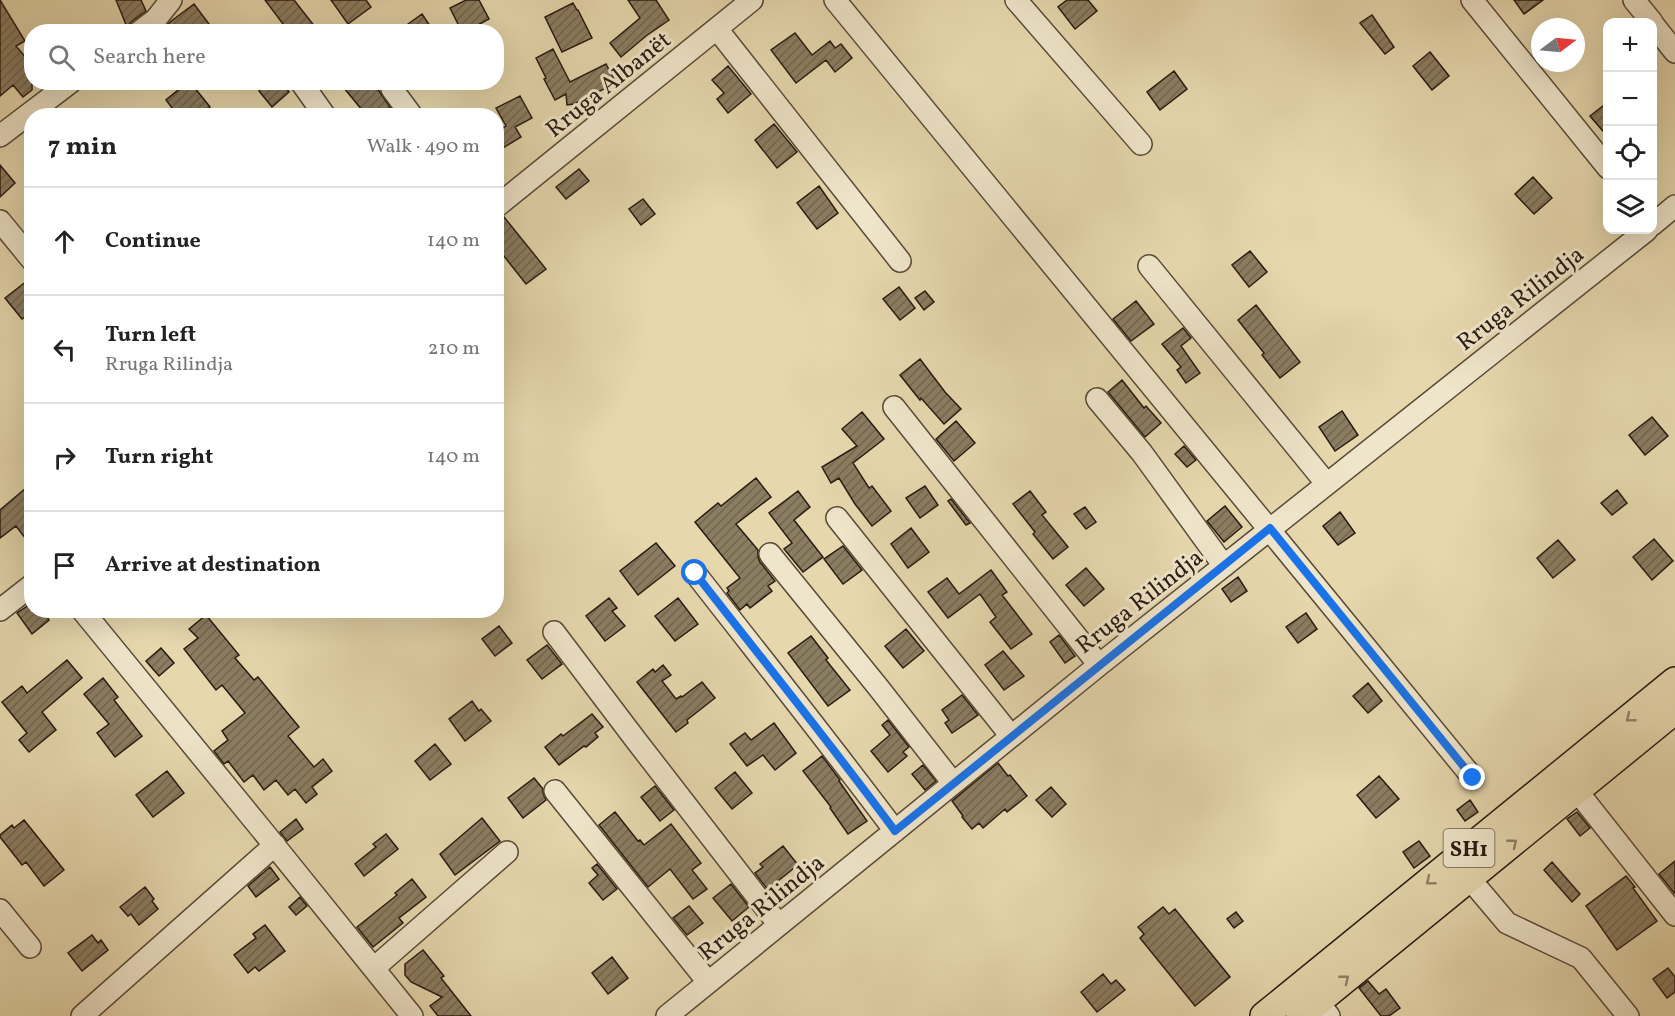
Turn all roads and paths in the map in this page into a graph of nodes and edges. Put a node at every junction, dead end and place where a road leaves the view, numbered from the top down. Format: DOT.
graph roads {
  1 [pos="171,0"];
  2 [pos="752,0"];
  3 [pos="835,0"];
  4 [pos="1016,0"];
  5 [pos="1472,0"];
  6 [pos="1634,0"];
  7 [pos="1648,18"];
  8 [pos="149,24"];
  9 [pos="717,29"];
  10 [pos="1657,29"];
  11 [pos="1675,52"];
  12 [pos="60,90"];
  13 [pos="307,90"];
  14 [pos="393,90"];
  15 [pos="37,108"];
  16 [pos="319,108"];
  17 [pos="406,108"];
  18 [pos="24,118"];
  19 [pos="0,136"];
  20 [pos="1141,144"];
  21 [pos="1603,162"];
  22 [pos="504,201"];
  23 [pos="1674,210"];
  24 [pos="0,221"];
  25 [pos="1657,222"];
  26 [pos="1642,234"];
  27 [pos="24,250"];
  28 [pos="900,261"];
  29 [pos="1149,266"];
  30 [pos="1098,399"];
  31 [pos="894,407"];
  32 [pos="1326,483"];
  33 [pos="837,518"];
  34 [pos="1270,528"];
  35 [pos="770,554"];
  36 [pos="1224,566"];
  37 [pos="695,573"];
  38 [pos="24,591"];
  39 [pos="0,610"];
  40 [pos="89,618"];
  41 [pos="554,632"];
  42 [pos="1100,665"];
  43 [pos="1675,681"];
  44 [pos="1675,710"];
  45 [pos="1011,736"];
  46 [pos="1473,778"];
  47 [pos="953,783"];
  48 [pos="555,791"];
  49 [pos="1577,791"];
  50 [pos="895,831"];
  51 [pos="275,845"];
  52 [pos="507,852"];
  53 [pos="1469,878"];
  54 [pos="0,910"];
  55 [pos="1675,915"];
  56 [pos="779,925"];
  57 [pos="30,947"];
  58 [pos="374,968"];
  59 [pos="708,982"];
  60 [pos="1316,1011"];
  61 [pos="82,1016"];
  62 [pos="411,1016"];
  63 [pos="667,1016"];
  64 [pos="1264,1016"];
  65 [pos="1628,1016"];
  1 -- 8 [label="street"];
  2 -- 9 [label="street, Rruga Albanët"];
  3 -- 34 [label="street"];
  4 -- 20 [label="street"];
  5 -- 21 [label="street"];
  6 -- 7 [label="street"];
  9 -- 22 [label="street, Rruga Albanët"];
  9 -- 28 [label="street"];
  10 -- 11 [label="street"];
  12 -- 15 [label="street"];
  13 -- 16 [label="street"];
  14 -- 17 [label="street"];
  18 -- 19 [label="street"];
  23 -- 25 [label="street"];
  24 -- 27 [label="street"];
  26 -- 32 [label="street, Rruga Rilindja"];
  29 -- 32 [label="street"];
  30 -- 36 [label="street"];
  31 -- 42 [label="street"];
  32 -- 34 [label="street, Rruga Rilindja"];
  33 -- 45 [label="street"];
  34 -- 36 [label="street, Rruga Rilindja"];
  34 -- 46 [label="street"];
  35 -- 47 [label="street"];
  36 -- 42 [label="street, Rruga Rilindja"];
  37 -- 50 [label="street"];
  38 -- 39 [label="street"];
  40 -- 51 [label="street"];
  41 -- 56 [label="street"];
  42 -- 45 [label="street, Rruga Rilindja"];
  43 -- 64 [label="main road, SH1, one-way"];
  44 -- 49 [label="main road, SH1"];
  45 -- 47 [label="street, Rruga Rilindja"];
  47 -- 50 [label="street, Rruga Rilindja"];
  48 -- 59 [label="street"];
  53 -- 49 [label="main road, SH1, one-way"];
  49 -- 55 [label="street"];
  50 -- 56 [label="street, Rruga Rilindja"];
  51 -- 58 [label="street"];
  51 -- 61 [label="street"];
  52 -- 58 [label="street"];
  60 -- 53 [label="main road, SH1, one-way"];
  53 -- 65 [label="street"];
  54 -- 57 [label="street"];
  56 -- 59 [label="street, Rruga Rilindja"];
  58 -- 62 [label="street"];
  59 -- 63 [label="street, Rruga Rilindja"];
}
